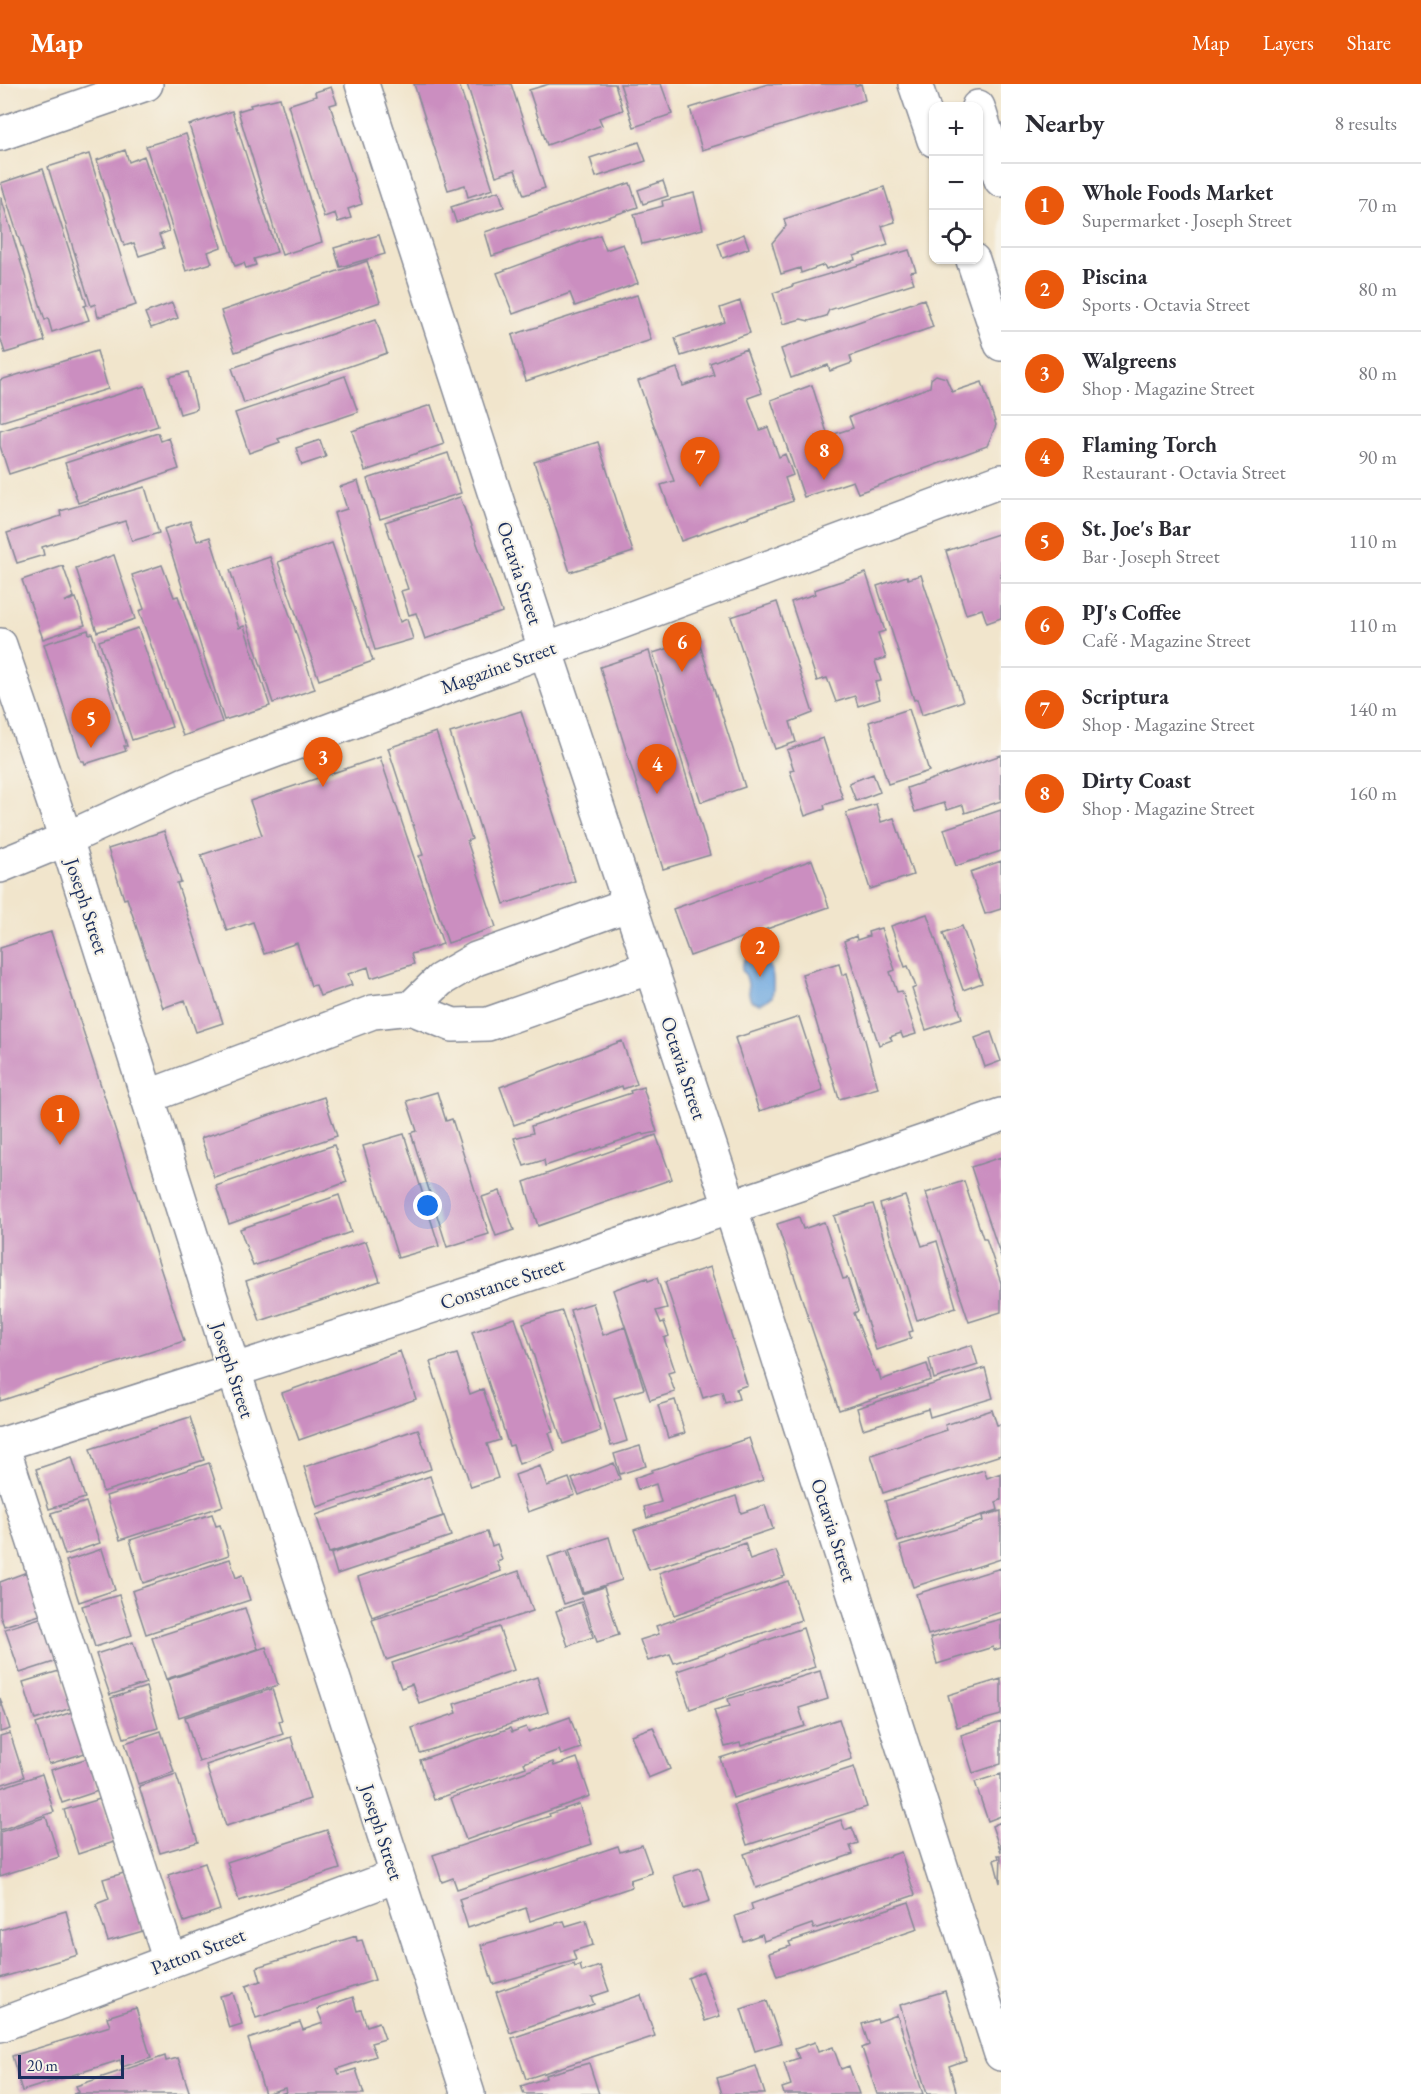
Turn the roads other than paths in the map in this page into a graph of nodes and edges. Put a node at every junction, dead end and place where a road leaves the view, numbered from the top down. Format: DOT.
graph roads {
  1 [pos="146,84"];
  2 [pos="362,84"];
  3 [pos="915,84"];
  4 [pos="971,84"];
  5 [pos="976,102"];
  6 [pos="983,123"];
  7 [pos="929,128"];
  8 [pos="0,134"];
  9 [pos="1001,180"];
  10 [pos="974,264"];
  11 [pos="1001,344"];
  12 [pos="1001,481"];
  13 [pos="0,645"];
  14 [pos="545,649"];
  15 [pos="66,839"];
  16 [pos="0,866"];
  17 [pos="630,904"];
  18 [pos="651,967"];
  19 [pos="411,1008"];
  20 [pos="147,1097"];
  21 [pos="1001,1115"];
  22 [pos="731,1209"];
  23 [pos="234,1371"];
  24 [pos="1,1444"];
  25 [pos="396,1876"];
  26 [pos="170,1961"];
  27 [pos="0,2025"];
  28 [pos="1001,2054"];
  29 [pos="468,2094"];
  1 -- 8 [label="street"];
  2 -- 14 [label="street, Octavia Street"];
  3 -- 7 [label="street"];
  4 -- 5 [label="street"];
  6 -- 9 [label="street"];
  10 -- 11 [label="street"];
  12 -- 14 [label="street, Magazine Street"];
  13 -- 15 [label="street, Joseph Street"];
  14 -- 15 [label="street, Magazine Street"];
  14 -- 17 [label="street, Octavia Street"];
  15 -- 16 [label="street, Magazine Street"];
  15 -- 20 [label="street, Joseph Street"];
  17 -- 18 [label="street, Octavia Street"];
  17 -- 19 [label="street"];
  18 -- 19 [label="street"];
  18 -- 22 [label="street, Octavia Street"];
  19 -- 20 [label="street"];
  20 -- 23 [label="street, Joseph Street"];
  21 -- 22 [label="street, Constance Street"];
  22 -- 23 [label="street, Constance Street"];
  22 -- 28 [label="street, Octavia Street"];
  23 -- 24 [label="street, Constance Street"];
  23 -- 25 [label="street, Joseph Street"];
  24 -- 26 [label="street"];
  25 -- 26 [label="street, Patton Street"];
  25 -- 29 [label="street, Joseph Street"];
  26 -- 27 [label="street, Patton Street"];
}
